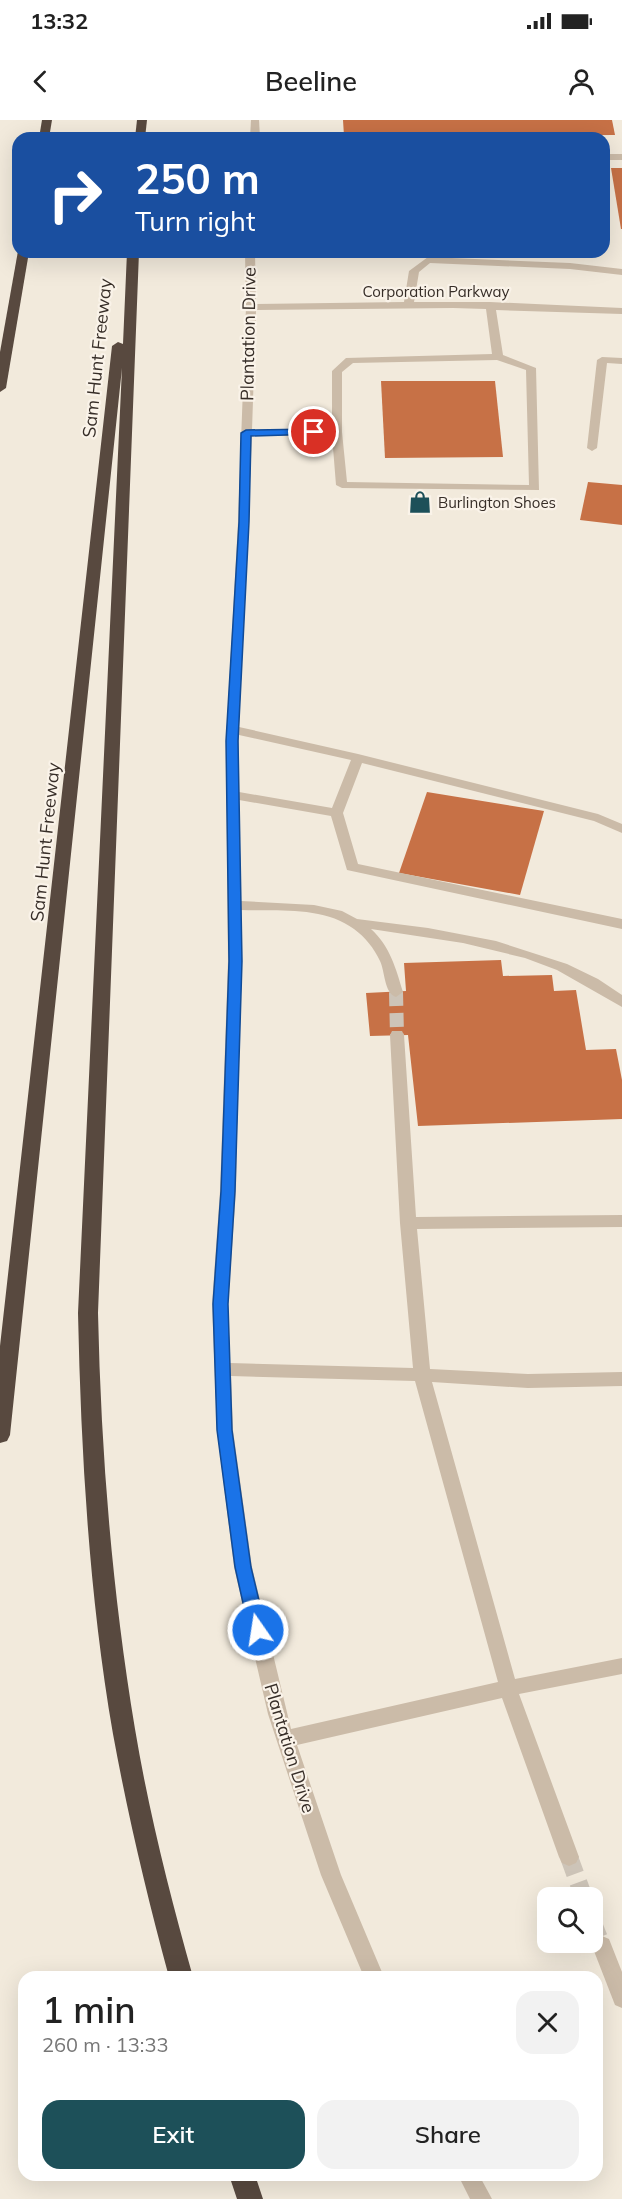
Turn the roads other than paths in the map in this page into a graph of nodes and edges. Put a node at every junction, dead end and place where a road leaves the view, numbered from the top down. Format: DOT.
graph roads {
  1 [pos="22,258"];
  2 [pos="128,258"];
  3 [pos="134,258"];
  4 [pos="250,258"];
  5 [pos="622,272"];
  6 [pos="14,302"];
  7 [pos="409,305"];
  8 [pos="490,305"];
  9 [pos="251,307"];
  10 [pos="622,311"];
  11 [pos="0,351"];
  12 [pos="498,357"];
  13 [pos="622,362"];
  14 [pos="0,388"];
  15 [pos="337,432"];
  16 [pos="246,433"];
  17 [pos="592,448"];
  18 [pos="233,730"];
  19 [pos="358,758"];
  20 [pos="233,795"];
  21 [pos="337,813"];
  22 [pos="622,829"];
  23 [pos="234,905"];
  24 [pos="359,923"];
  25 [pos="622,924"];
  26 [pos="396,992"];
  27 [pos="622,1002"];
  28 [pos="397,1035"];
  29 [pos="622,1221"];
  30 [pos="408,1223"];
  31 [pos="223,1369"];
  32 [pos="422,1375"];
  33 [pos="622,1379"];
  34 [pos="0,1435"];
  35 [pos="622,1666"];
  36 [pos="508,1688"];
  37 [pos="286,1739"];
  38 [pos="569,1857"];
  39 [pos="603,1950"];
  40 [pos="179,1971"];
  41 [pos="371,1971"];
  42 [pos="622,1998"];
  43 [pos="244,2181"];
  44 [pos="471,2181"];
  45 [pos="250,2199"];
  46 [pos="481,2199"];
  1 -- 6 [label="highway"];
  2 -- 34 [label="highway, Sam Hunt Freeway"];
  3 -- 40 [label="highway"];
  4 -- 9 [label="street, Plantation Drive"];
  5 -- 7 [label="street"];
  6 -- 11 [label="highway"];
  6 -- 14 [label="highway"];
  7 -- 8 [label="street, Corporation Parkway"];
  7 -- 9 [label="street, Corporation Parkway"];
  8 -- 10 [label="street, Corporation Parkway"];
  8 -- 12 [label="street"];
  9 -- 16 [label="street, Plantation Drive"];
  12 -- 15 [label="street"];
  12 -- 15 [label="street"];
  13 -- 17 [label="street"];
  15 -- 16 [label="street"];
  16 -- 18 [label="street, Plantation Drive"];
  18 -- 19 [label="street"];
  18 -- 20 [label="street, Plantation Drive"];
  19 -- 21 [label="street"];
  19 -- 22 [label="street"];
  20 -- 21 [label="street"];
  20 -- 23 [label="street, Plantation Drive"];
  21 -- 25 [label="street"];
  23 -- 24 [label="street"];
  23 -- 31 [label="street, Plantation Drive"];
  24 -- 26 [label="street"];
  24 -- 27 [label="street"];
  28 -- 30 [label="street"];
  29 -- 30 [label="street"];
  30 -- 32 [label="street"];
  31 -- 32 [label="street"];
  31 -- 37 [label="street, Plantation Drive"];
  32 -- 33 [label="street"];
  32 -- 36 [label="street"];
  35 -- 36 [label="street"];
  36 -- 37 [label="street"];
  36 -- 38 [label="street"];
  37 -- 41 [label="street, Plantation Drive"];
  39 -- 42 [label="street"];
  43 -- 45 [label="highway"];
  44 -- 46 [label="street"];
}
